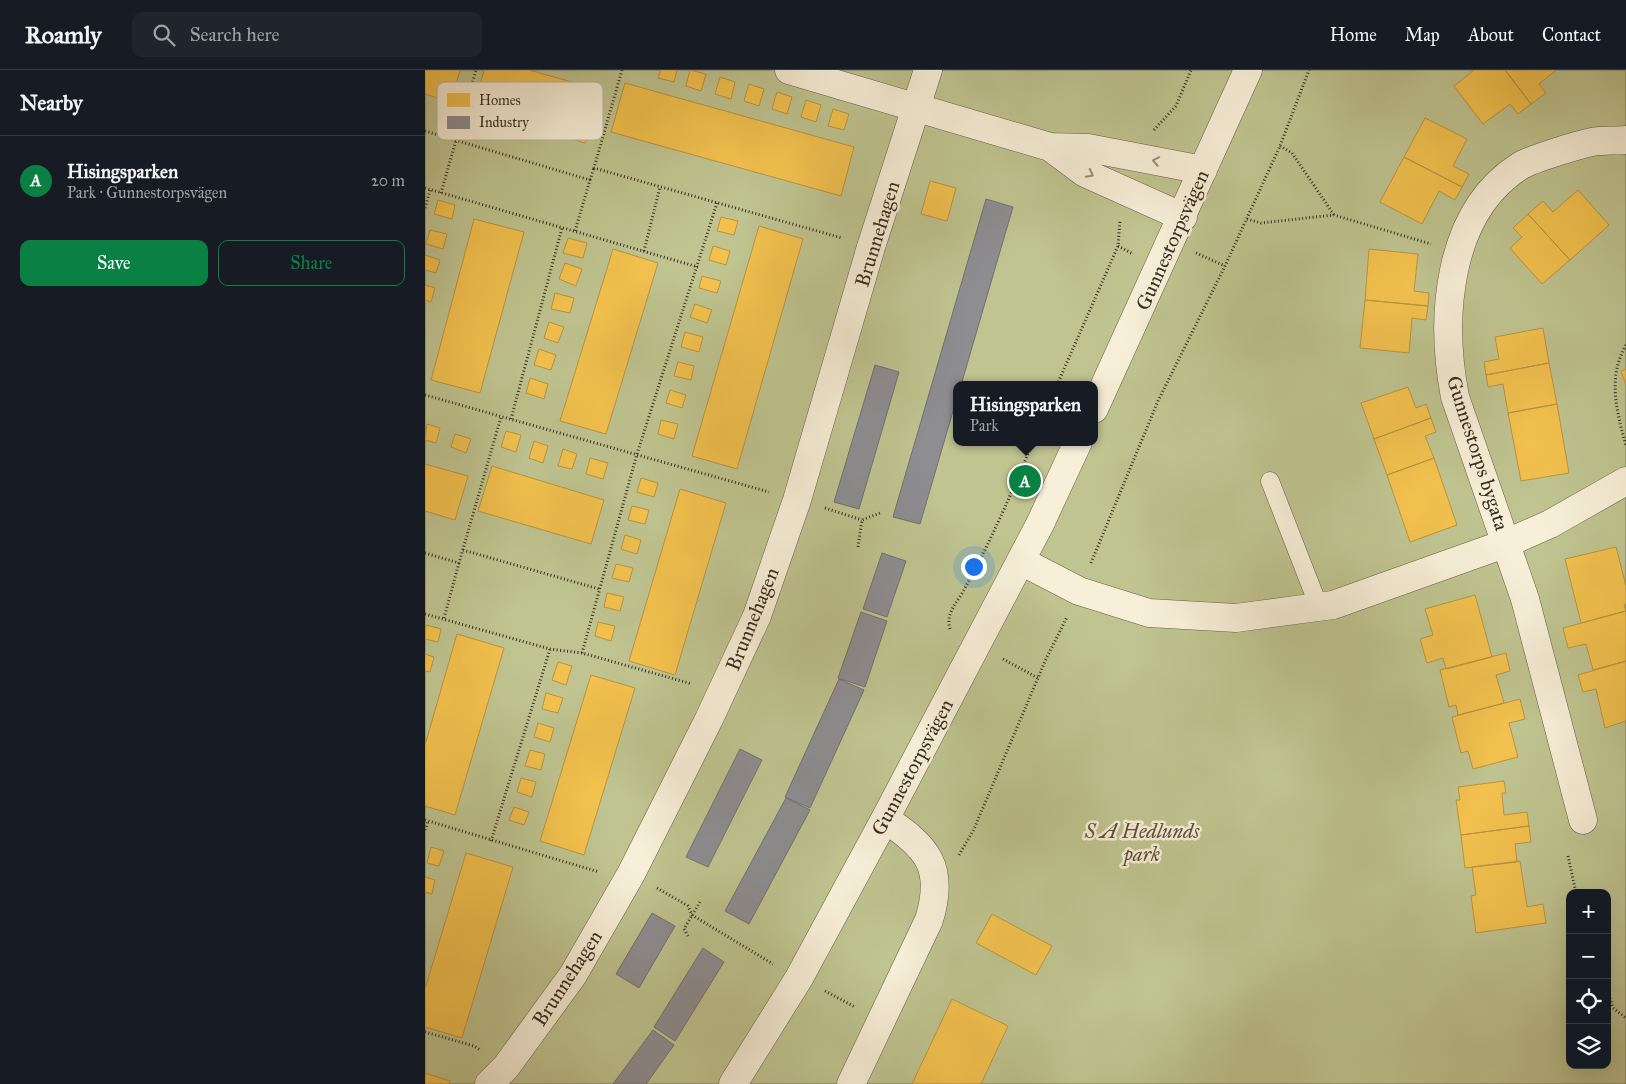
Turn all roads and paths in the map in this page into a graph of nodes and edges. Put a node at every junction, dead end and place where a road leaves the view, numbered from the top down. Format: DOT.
graph roads {
  1 [pos="622,70"];
  2 [pos="789,70"];
  3 [pos="928,70"];
  4 [pos="1248,70"];
  5 [pos="1309,70"];
  6 [pos="917,109"];
  7 [pos="425,131"];
  8 [pos="437,135"];
  9 [pos="603,136"];
  10 [pos="453,140"];
  11 [pos="602,140"];
  12 [pos="1626,140"];
  13 [pos="456,141"];
  14 [pos="1280,146"];
  15 [pos="1050,147"];
  16 [pos="594,168"];
  17 [pos="1203,170"];
  18 [pos="589,180"];
  19 [pos="660,187"];
  20 [pos="425,188"];
  21 [pos="430,190"];
  22 [pos="441,193"];
  23 [pos="717,203"];
  24 [pos="425,208"];
  25 [pos="1334,215"];
  26 [pos="1183,217"];
  27 [pos="1247,219"];
  28 [pos="562,228"];
  29 [pos="575,231"];
  30 [pos="871,247"];
  31 [pos="644,251"];
  32 [pos="1193,252"];
  33 [pos="1458,252"];
  34 [pos="1225,266"];
  35 [pos="698,267"];
  36 [pos="1626,345"];
  37 [pos="425,395"];
  38 [pos="1098,400"];
  39 [pos="501,417"];
  40 [pos="511,419"];
  41 [pos="1076,446"];
  42 [pos="1626,446"];
  43 [pos="637,454"];
  44 [pos="1270,481"];
  45 [pos="1626,481"];
  46 [pos="797,500"];
  47 [pos="880,513"];
  48 [pos="862,520"];
  49 [pos="1507,543"];
  50 [pos="858,547"];
  51 [pos="463,550"];
  52 [pos="425,553"];
  53 [pos="1021,561"];
  54 [pos="459,563"];
  55 [pos="599,589"];
  56 [pos="1079,591"];
  57 [pos="1319,607"];
  58 [pos="425,614"];
  59 [pos="444,618"];
  60 [pos="550,649"];
  61 [pos="582,653"];
  62 [pos="721,692"];
  63 [pos="885,819"];
  64 [pos="1583,820"];
  65 [pos="426,821"];
  66 [pos="425,830"];
  67 [pos="491,841"];
  68 [pos="1569,856"];
  69 [pos="631,874"];
  70 [pos="935,877"];
  71 [pos="1575,889"];
  72 [pos="699,902"];
  73 [pos="692,916"];
  74 [pos="688,936"];
  75 [pos="799,978"];
  76 [pos="1611,1001"];
  77 [pos="1626,1018"];
  78 [pos="881,1021"];
  79 [pos="425,1032"];
  80 [pos="498,1075"];
  81 [pos="733,1084"];
  82 [pos="851,1084"];
  1 -- 9 [label="path"];
  2 -- 6 [label="street"];
  3 -- 6 [label="street, Brunnehagen"];
  4 -- 17 [label="street, Gunnestorpsvägen"];
  5 -- 14 [label="path"];
  6 -- 15 [label="street"];
  6 -- 30 [label="street, Brunnehagen"];
  7 -- 8 [label="path"];
  10 -- 13 [label="path"];
  11 -- 16 [label="path"];
  12 -- 33 [label="street, Gunnestorps bygata"];
  13 -- 18 [label="path"];
  13 -- 22 [label="path"];
  14 -- 25 [label="path"];
  14 -- 27 [label="path"];
  17 -- 15 [label="street, one-way"];
  15 -- 26 [label="street, one-way"];
  16 -- 18 [label="path"];
  16 -- 19 [label="path"];
  17 -- 26 [label="street, Gunnestorpsvägen"];
  18 -- 29 [label="path"];
  19 -- 23 [label="path"];
  19 -- 31 [label="path"];
  20 -- 21 [label="path"];
  21 -- 22 [label="path"];
  21 -- 24 [label="path"];
  22 -- 28 [label="path"];
  23 -- 30 [label="path"];
  23 -- 35 [label="path"];
  25 -- 27 [label="path"];
  25 -- 33 [label="path"];
  26 -- 38 [label="street, Gunnestorpsvägen"];
  27 -- 34 [label="path"];
  28 -- 29 [label="path"];
  28 -- 40 [label="path"];
  29 -- 31 [label="path"];
  30 -- 46 [label="street, Brunnehagen"];
  31 -- 35 [label="path"];
  32 -- 34 [label="path"];
  33 -- 49 [label="street, Gunnestorps bygata"];
  34 -- 56 [label="path"];
  35 -- 43 [label="path"];
  36 -- 42 [label="path"];
  37 -- 39 [label="path"];
  39 -- 40 [label="path"];
  39 -- 51 [label="path"];
  40 -- 43 [label="path"];
  41 -- 53 [label="street, Gunnestorpsvägen"];
  43 -- 46 [label="path"];
  43 -- 55 [label="path"];
  44 -- 57 [label="lane"];
  45 -- 49 [label="street, Gunnestorps bygata"];
  46 -- 48 [label="path"];
  46 -- 62 [label="street, Brunnehagen"];
  47 -- 48 [label="path"];
  48 -- 50 [label="path"];
  49 -- 57 [label="street, Gunnestorps bygata"];
  49 -- 64 [label="street, Gunnestorps bygata"];
  51 -- 54 [label="path"];
  51 -- 55 [label="path"];
  52 -- 54 [label="path"];
  53 -- 56 [label="street, Gunnestorps bygata"];
  53 -- 63 [label="street, Gunnestorpsvägen"];
  54 -- 59 [label="path"];
  55 -- 61 [label="path"];
  56 -- 57 [label="street, Gunnestorps bygata"];
  56 -- 70 [label="path"];
  58 -- 59 [label="path"];
  59 -- 60 [label="path"];
  60 -- 61 [label="path"];
  60 -- 67 [label="path"];
  61 -- 62 [label="path"];
  62 -- 69 [label="street, Brunnehagen"];
  63 -- 70 [label="street"];
  63 -- 75 [label="street, Gunnestorpsvägen"];
  65 -- 66 [label="path"];
  65 -- 67 [label="path"];
  67 -- 69 [label="path"];
  68 -- 71 [label="path"];
  69 -- 73 [label="path"];
  69 -- 80 [label="street, Brunnehagen"];
  70 -- 78 [label="street"];
  72 -- 73 [label="path"];
  73 -- 74 [label="path"];
  73 -- 75 [label="path"];
  75 -- 78 [label="path"];
  75 -- 81 [label="street, Gunnestorpsvägen"];
  76 -- 77 [label="path"];
  78 -- 82 [label="street"];
  79 -- 80 [label="path"];
}
